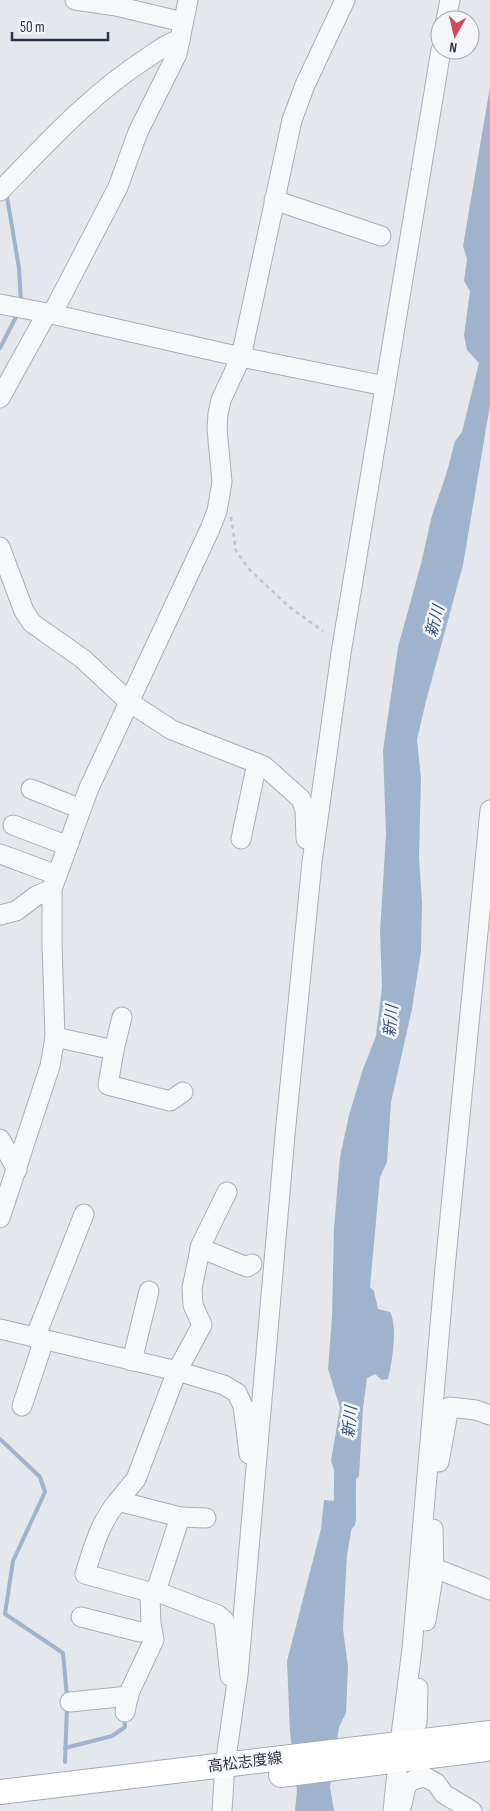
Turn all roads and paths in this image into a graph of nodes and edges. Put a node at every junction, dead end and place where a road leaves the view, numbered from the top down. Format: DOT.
graph roads {
  1 [pos="75,0"];
  2 [pos="188,0"];
  3 [pos="339,3"];
  4 [pos="182,31"];
  5 [pos="439,60"];
  6 [pos="0,191"];
  7 [pos="274,200"];
  8 [pos="0,206"];
  9 [pos="381,236"];
  10 [pos="0,304"];
  11 [pos="50,313"];
  12 [pos="241,357"];
  13 [pos="385,386"];
  14 [pos="0,398"];
  15 [pos="231,516"];
  16 [pos="0,547"];
  17 [pos="323,631"];
  18 [pos="129,702"];
  19 [pos="257,764"];
  20 [pos="31,789"];
  21 [pos="81,809"];
  22 [pos="490,810"];
  23 [pos="13,825"];
  24 [pos="241,839"];
  25 [pos="68,846"];
  26 [pos="488,849"];
  27 [pos="0,854"];
  28 [pos="312,862"];
  29 [pos="54,882"];
  30 [pos="0,915"];
  31 [pos="122,1017"];
  32 [pos="55,1037"];
  33 [pos="114,1050"];
  34 [pos="183,1092"];
  35 [pos="0,1139"];
  36 [pos="17,1170"];
  37 [pos="227,1192"];
  38 [pos="84,1214"];
  39 [pos="0,1218"];
  40 [pos="200,1248"];
  41 [pos="252,1264"];
  42 [pos="149,1291"];
  43 [pos="0,1330"];
  44 [pos="39,1339"];
  45 [pos="132,1361"];
  46 [pos="177,1371"];
  47 [pos="22,1406"];
  48 [pos="490,1415"];
  49 [pos="255,1476"];
  50 [pos="118,1501"];
  51 [pos="180,1517"];
  52 [pos="206,1518"];
  53 [pos="434,1571"];
  54 [pos="490,1590"];
  55 [pos="155,1592"];
  56 [pos="81,1617"];
  57 [pos="152,1629"];
  58 [pos="416,1650"];
  59 [pos="236,1691"];
  60 [pos="70,1702"];
  61 [pos="417,1723"];
  62 [pos="490,1733"];
  63 [pos="490,1749"];
  64 [pos="402,1760"];
  65 [pos="231,1772"];
  66 [pos="0,1792"];
  67 [pos="0,1807"];
  68 [pos="222,1811"];
  69 [pos="393,1811"];
  70 [pos="401,1811"];
  71 [pos="472,1811"];
  1 -- 4 [label="street"];
  2 -- 4 [label="street"];
  3 -- 7 [label="street"];
  4 -- 6 [label="street"];
  4 -- 11 [label="street"];
  5 -- 13 [label="street"];
  6 -- 8 [label="street"];
  7 -- 9 [label="street"];
  7 -- 12 [label="street"];
  10 -- 11 [label="street"];
  11 -- 12 [label="street"];
  11 -- 14 [label="street"];
  12 -- 13 [label="street"];
  12 -- 18 [label="street"];
  13 -- 28 [label="street"];
  15 -- 17 [label="path"];
  16 -- 18 [label="street"];
  18 -- 19 [label="street"];
  18 -- 21 [label="street"];
  19 -- 24 [label="street"];
  19 -- 28 [label="street"];
  20 -- 21 [label="street"];
  21 -- 25 [label="street"];
  22 -- 26 [label="street"];
  23 -- 25 [label="street"];
  25 -- 29 [label="street"];
  26 -- 58 [label="street"];
  27 -- 29 [label="street"];
  28 -- 49 [label="street"];
  29 -- 30 [label="street"];
  29 -- 32 [label="street"];
  31 -- 33 [label="street"];
  32 -- 33 [label="street"];
  32 -- 36 [label="street"];
  33 -- 34 [label="street"];
  35 -- 36 [label="street"];
  36 -- 39 [label="street"];
  37 -- 40 [label="street"];
  38 -- 44 [label="street"];
  40 -- 41 [label="street"];
  40 -- 46 [label="street"];
  42 -- 45 [label="street"];
  43 -- 44 [label="street"];
  44 -- 45 [label="street"];
  44 -- 47 [label="street"];
  45 -- 46 [label="street"];
  46 -- 49 [label="street"];
  46 -- 50 [label="street"];
  48 -- 53 [label="street"];
  49 -- 59 [label="street"];
  50 -- 51 [label="street"];
  50 -- 55 [label="street"];
  51 -- 52 [label="street"];
  51 -- 55 [label="street"];
  53 -- 54 [label="street"];
  53 -- 58 [label="street"];
  55 -- 57 [label="street"];
  55 -- 59 [label="street"];
  56 -- 57 [label="street"];
  57 -- 60 [label="street"];
  58 -- 61 [label="street"];
  58 -- 64 [label="street"];
  59 -- 65 [label="street"];
  62 -- 64 [label="main road, 高松志度線"];
  63 -- 64 [label="main road, 高松志度線"];
  64 -- 65 [label="main road, 高松志度線"];
  64 -- 69 [label="street"];
  64 -- 70 [label="street"];
  64 -- 71 [label="street"];
  65 -- 66 [label="main road, 高松志度線"];
  65 -- 67 [label="main road, 高松志度線"];
  65 -- 68 [label="street"];
}
